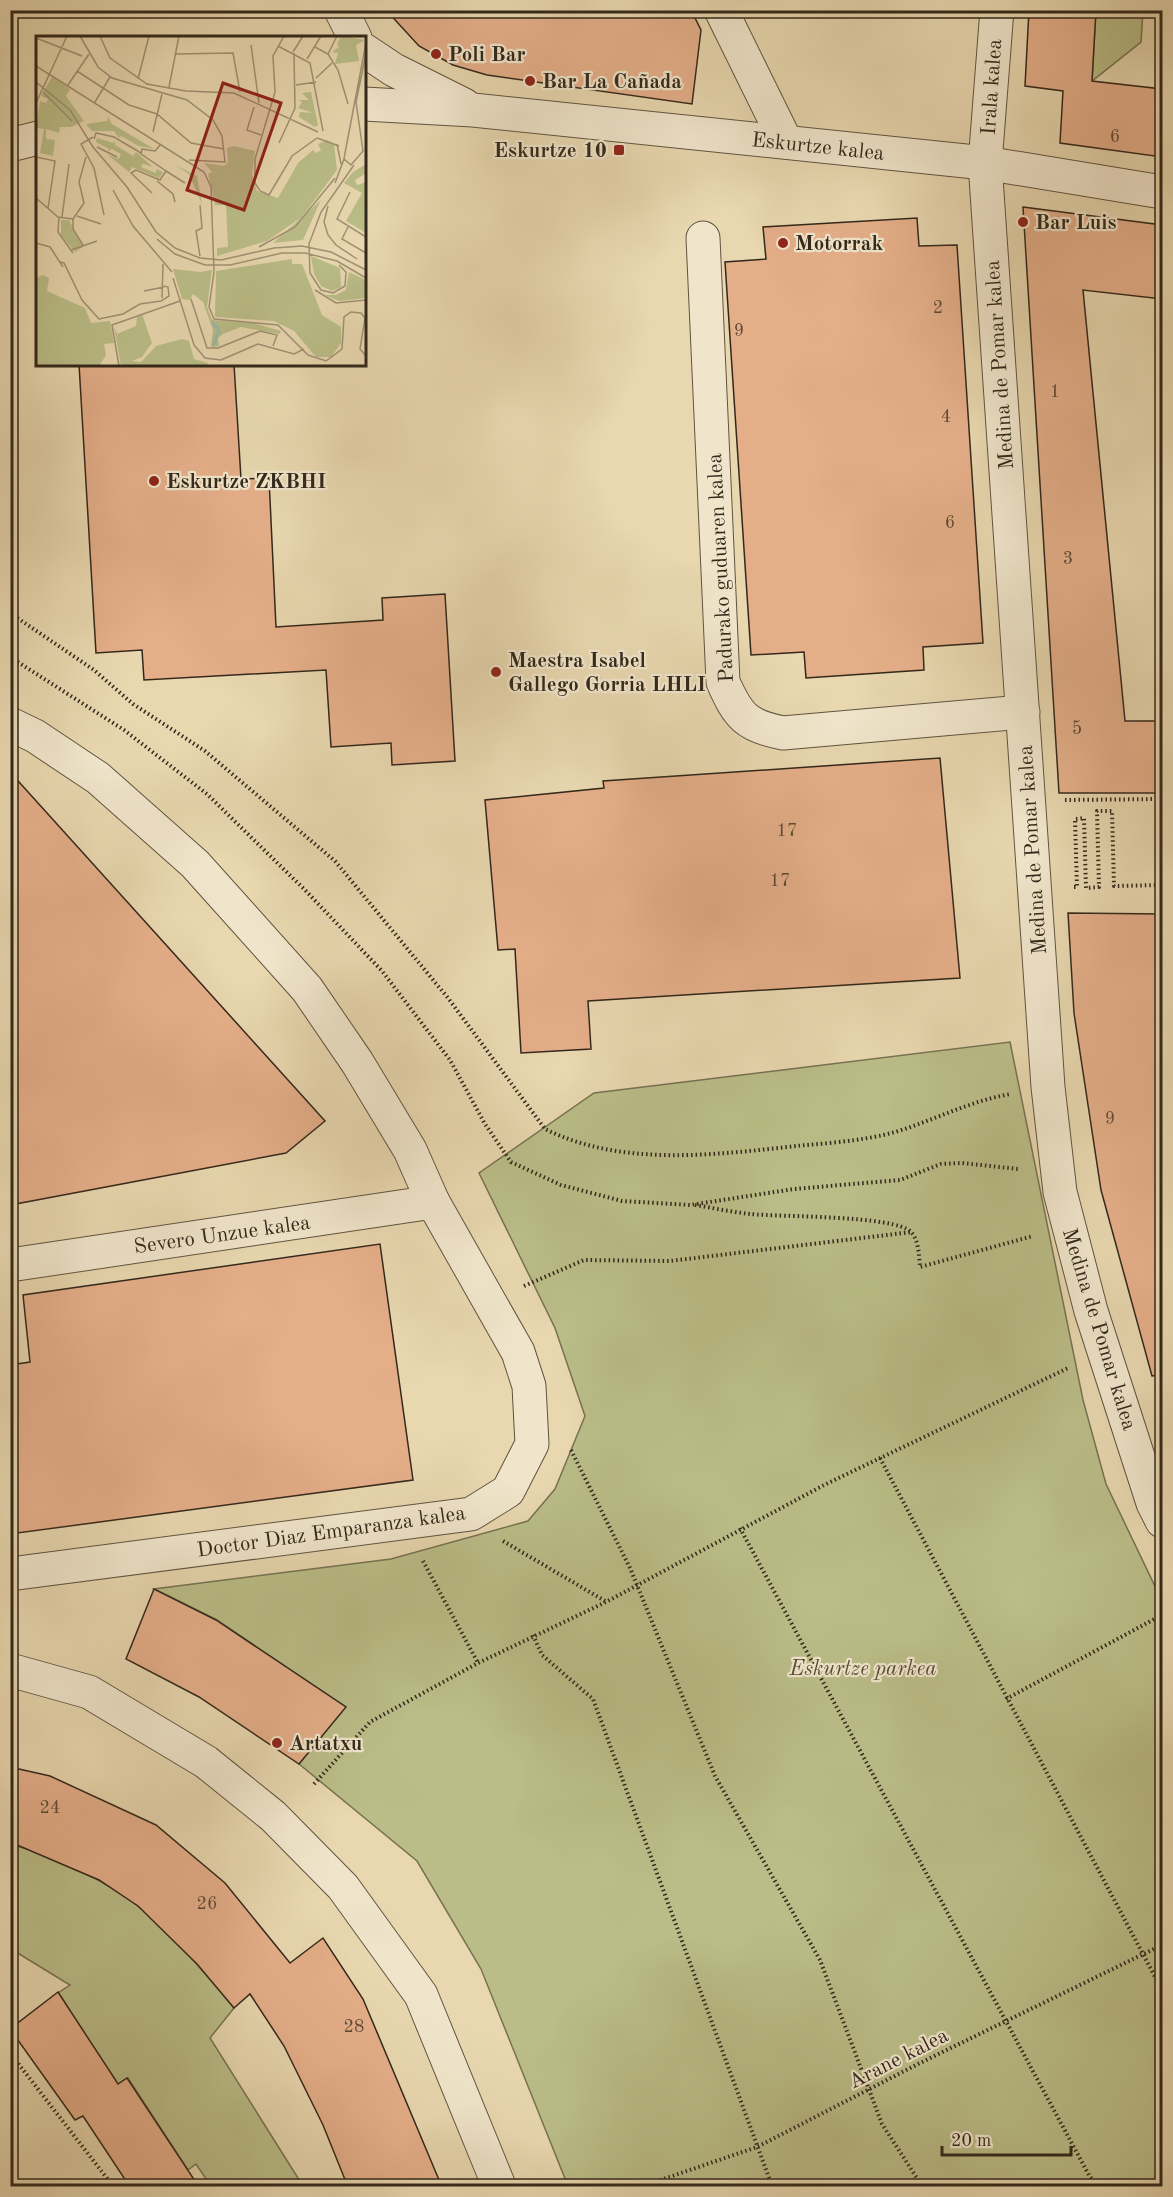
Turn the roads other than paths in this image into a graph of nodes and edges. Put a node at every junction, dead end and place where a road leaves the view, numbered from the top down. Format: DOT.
graph roads {
  1 [pos="341,10"];
  2 [pos="721,10"];
  3 [pos="997,10"];
  4 [pos="354,36"];
  5 [pos="366,51"];
  6 [pos="366,104"];
  7 [pos="473,110"];
  8 [pos="36,138"];
  9 [pos="786,142"];
  10 [pos="10,145"];
  11 [pos="985,163"];
  12 [pos="1162,192"];
  13 [pos="703,237"];
  14 [pos="1023,712"];
  15 [pos="10,724"];
  16 [pos="433,1202"];
  17 [pos="10,1265"];
  18 [pos="1162,1521"];
  19 [pos="10,1574"];
  20 [pos="10,1670"];
  21 [pos="499,2187"];
  1 -- 4 [label="street"];
  2 -- 9 [label="street"];
  3 -- 11 [label="street, Irala kalea"];
  5 -- 7 [label="street, Eskurtze kalea"];
  6 -- 7 [label="street, Eskurtze kalea"];
  7 -- 9 [label="street, Eskurtze kalea"];
  8 -- 10 [label="street"];
  9 -- 11 [label="street, Eskurtze kalea"];
  11 -- 12 [label="street, Eskurtze kalea"];
  11 -- 14 [label="street, Medina de Pomar kalea"];
  13 -- 14 [label="street, Padurako guduaren kalea"];
  14 -- 18 [label="street, Medina de Pomar kalea"];
  15 -- 16 [label="street, Doctor Diaz Emparanza kalea"];
  16 -- 17 [label="street, Severo Unzue kalea"];
  16 -- 19 [label="street, Doctor Diaz Emparanza kalea"];
  20 -- 21 [label="street"];
}
